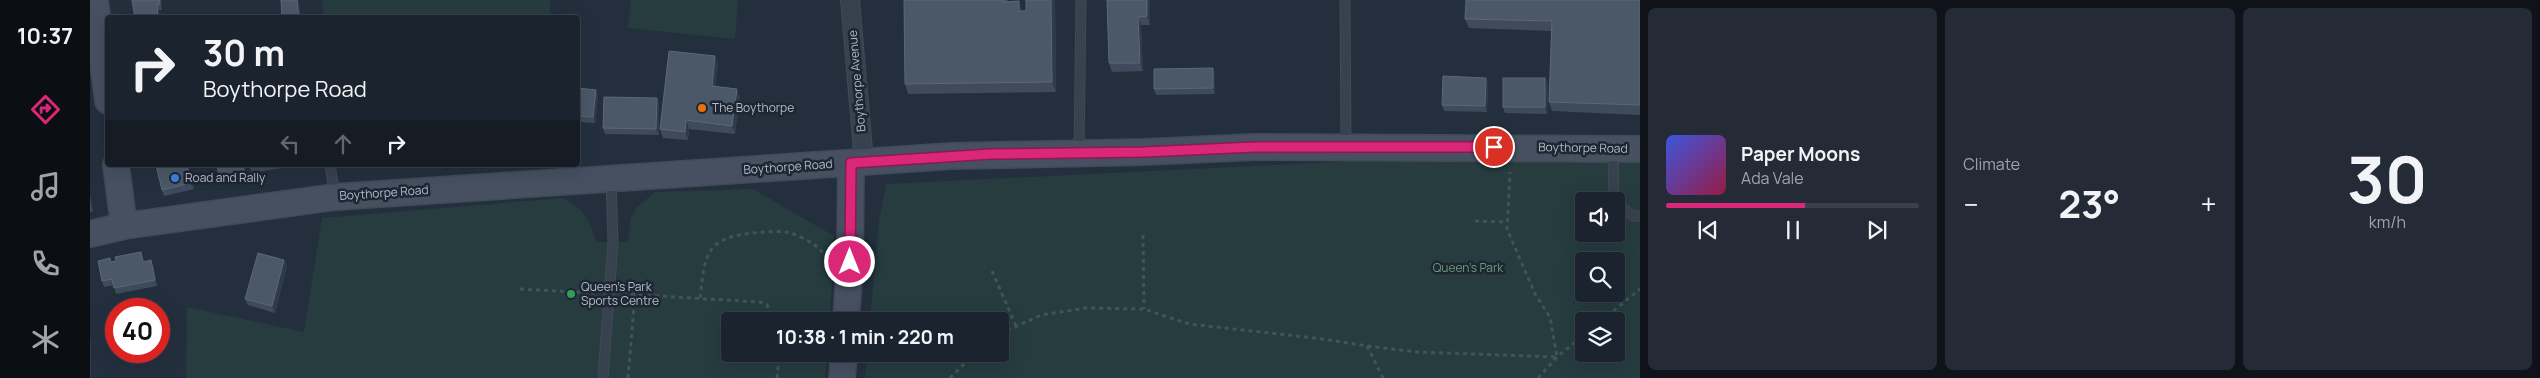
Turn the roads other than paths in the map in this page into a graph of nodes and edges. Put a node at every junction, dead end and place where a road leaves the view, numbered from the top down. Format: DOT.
graph roads {
  1 [pos="95,0"];
  2 [pos="850,0"];
  3 [pos="1081,0"];
  4 [pos="1345,0"];
  5 [pos="105,78"];
  6 [pos="1346,148"];
  7 [pos="1613,148"];
  8 [pos="1640,149"];
  9 [pos="1079,153"];
  10 [pos="858,163"];
  11 [pos="116,167"];
  12 [pos="330,167"];
  13 [pos="610,179"];
  14 [pos="1615,192"];
  15 [pos="335,197"];
  16 [pos="1625,210"];
  17 [pos="1640,216"];
  18 [pos="124,226"];
  19 [pos="90,234"];
  20 [pos="847,312"];
  21 [pos="843,362"];
  22 [pos="603,378"];
  23 [pos="842,378"];
  1 -- 5 [label="street"];
  2 -- 10 [label="street, Boythorpe Avenue"];
  3 -- 9 [label="lane"];
  4 -- 6 [label="lane"];
  6 -- 7 [label="street, Boythorpe Road"];
  6 -- 9 [label="street, Boythorpe Road"];
  7 -- 8 [label="street, Boythorpe Road"];
  7 -- 14 [label="lane"];
  9 -- 10 [label="street, Boythorpe Road"];
  10 -- 13 [label="street, Boythorpe Road"];
  10 -- 20 [label="street, Boythorpe Avenue"];
  11 -- 18 [label="street"];
  12 -- 15 [label="lane"];
  13 -- 15 [label="street, Boythorpe Road"];
  13 -- 22 [label="lane"];
  15 -- 18 [label="street, Boythorpe Road"];
  16 -- 17 [label="lane"];
  18 -- 19 [label="street, Boythorpe Road"];
  21 -- 23 [label="street"];
}
